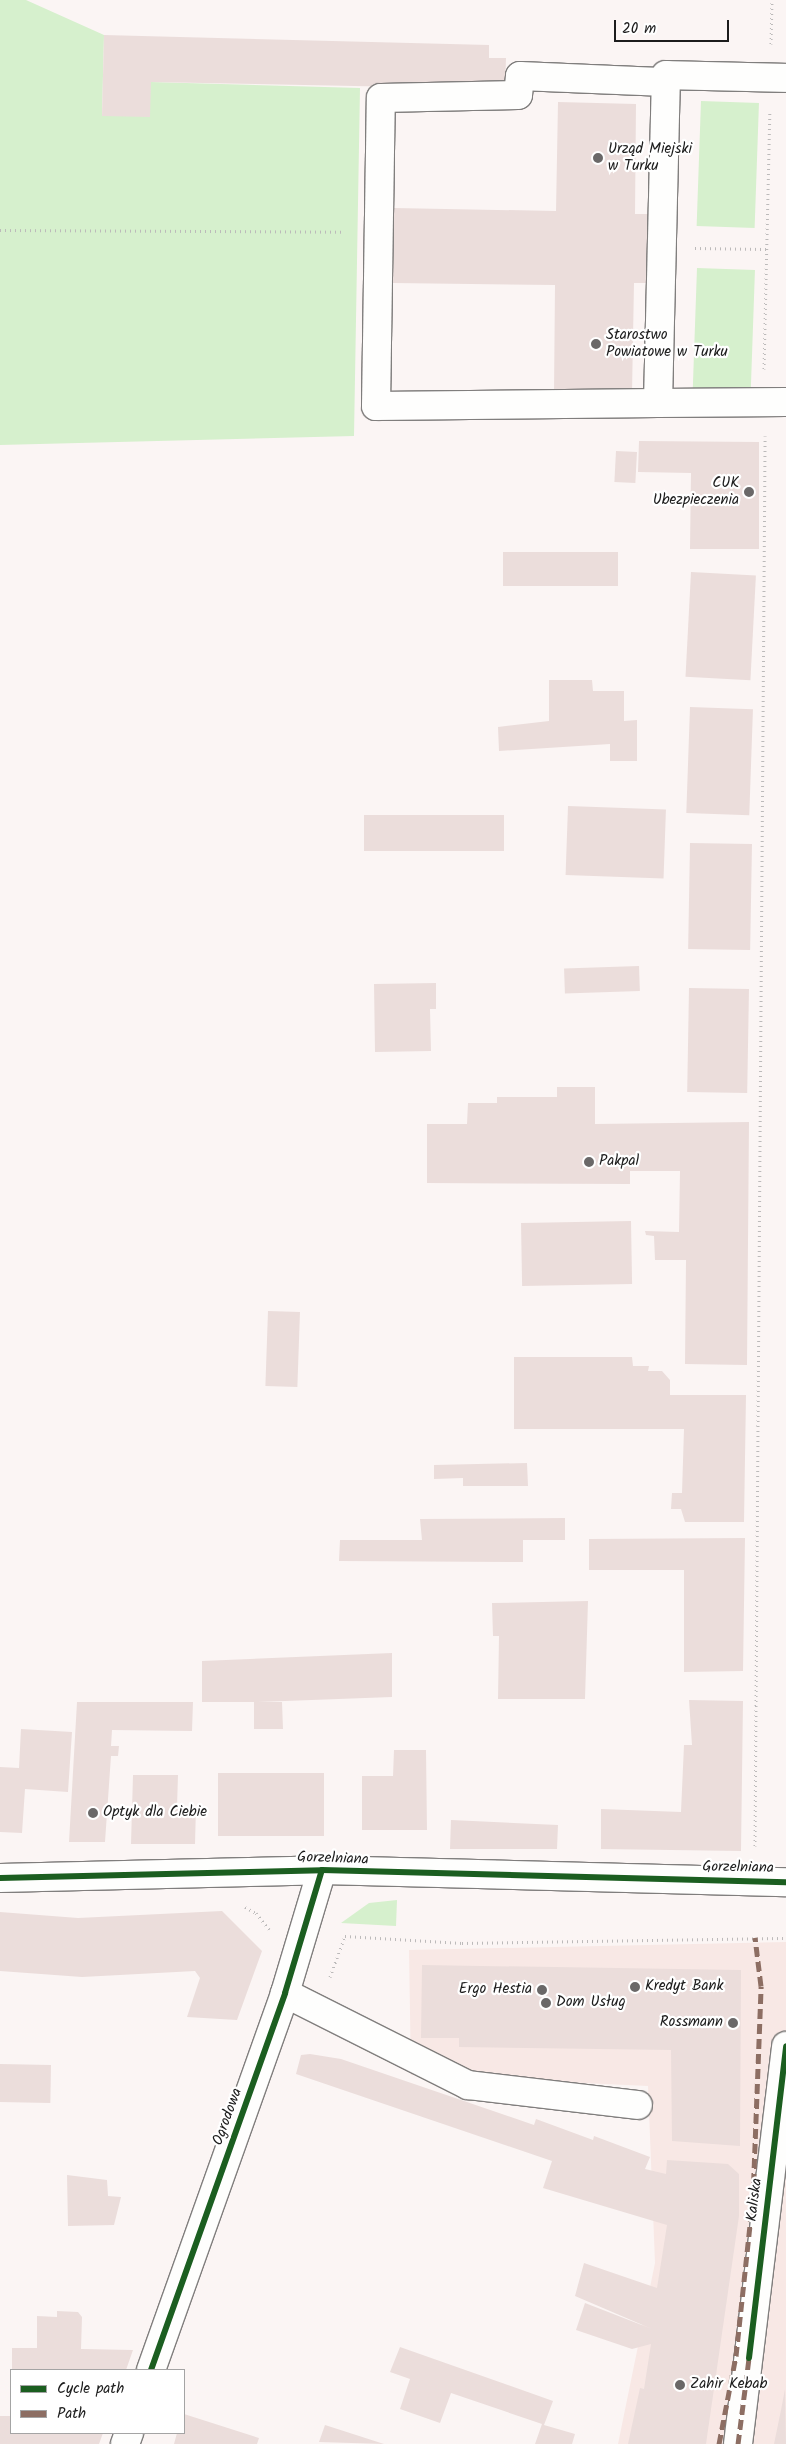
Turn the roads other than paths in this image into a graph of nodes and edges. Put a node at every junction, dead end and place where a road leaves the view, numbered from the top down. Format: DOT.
graph roads {
  1 [pos="786,78"];
  2 [pos="666,82"];
  3 [pos="786,402"];
  4 [pos="658,403"];
  5 [pos="322,1870"];
  6 [pos="0,1878"];
  7 [pos="786,1882"];
  8 [pos="285,1993"];
  9 [pos="786,2046"];
  10 [pos="638,2105"];
  11 [pos="151,2369"];
  12 [pos="738,2444"];
  1 -- 2 [label="street"];
  2 -- 4 [label="street"];
  2 -- 4 [label="street"];
  3 -- 4 [label="street"];
  5 -- 6 [label="street, Gorzelniana"];
  5 -- 7 [label="street, Gorzelniana"];
  5 -- 8 [label="street, Ogrodowa"];
  8 -- 10 [label="street"];
  8 -- 11 [label="street, Ogrodowa"];
  9 -- 12 [label="street, Kaliska"];
}
